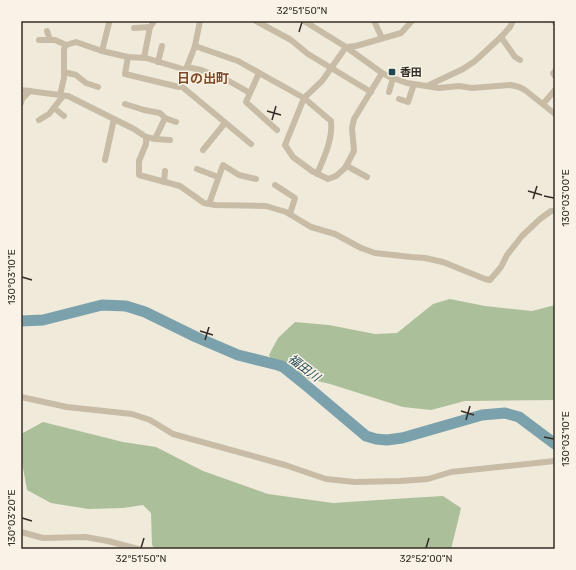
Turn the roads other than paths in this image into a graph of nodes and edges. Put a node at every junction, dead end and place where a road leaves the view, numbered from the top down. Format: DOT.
graph roads {
  1 [pos="109,21"];
  2 [pos="200,21"];
  3 [pos="256,21"];
  4 [pos="304,21"];
  5 [pos="374,21"];
  6 [pos="412,21"];
  7 [pos="513,21"];
  8 [pos="152,24"];
  9 [pos="134,28"];
  10 [pos="47,31"];
  11 [pos="502,37"];
  12 [pos="382,38"];
  13 [pos="40,40"];
  14 [pos="50,40"];
  15 [pos="66,46"];
  16 [pos="162,46"];
  17 [pos="196,46"];
  18 [pos="346,48"];
  19 [pos="102,51"];
  20 [pos="128,57"];
  21 [pos="144,58"];
  22 [pos="520,60"];
  23 [pos="158,62"];
  24 [pos="187,68"];
  25 [pos="331,68"];
  26 [pos="555,71"];
  27 [pos="64,72"];
  28 [pos="259,73"];
  29 [pos="382,73"];
  30 [pos="555,76"];
  31 [pos="393,78"];
  32 [pos="414,84"];
  33 [pos="180,85"];
  34 [pos="428,86"];
  35 [pos="98,87"];
  36 [pos="21,90"];
  37 [pos="555,90"];
  38 [pos="30,91"];
  39 [pos="371,92"];
  40 [pos="389,92"];
  41 [pos="250,93"];
  42 [pos="62,95"];
  43 [pos="304,98"];
  44 [pos="398,100"];
  45 [pos="21,103"];
  46 [pos="125,104"];
  47 [pos="543,104"];
  48 [pos="54,108"];
  49 [pos="555,114"];
  50 [pos="64,116"];
  51 [pos="165,118"];
  52 [pos="114,119"];
  53 [pos="39,120"];
  54 [pos="176,122"];
  55 [pos="226,123"];
  56 [pos="277,130"];
  57 [pos="146,137"];
  58 [pos="155,138"];
  59 [pos="170,140"];
  60 [pos="251,144"];
  61 [pos="203,150"];
  62 [pos="105,160"];
  63 [pos="347,166"];
  64 [pos="196,169"];
  65 [pos="165,171"];
  66 [pos="317,174"];
  67 [pos="218,177"];
  68 [pos="367,177"];
  69 [pos="256,179"];
  70 [pos="164,182"];
  71 [pos="276,185"];
  72 [pos="209,204"];
  73 [pos="555,211"];
  74 [pos="290,214"];
  75 [pos="21,397"];
  76 [pos="555,461"];
  77 [pos="21,532"];
  78 [pos="138,549"];
  1 -- 19 [label="street"];
  2 -- 17 [label="street"];
  3 -- 25 [label="street"];
  4 -- 18 [label="street"];
  5 -- 12 [label="street"];
  6 -- 12 [label="street"];
  7 -- 11 [label="street"];
  8 -- 9 [label="street"];
  8 -- 21 [label="street"];
  10 -- 14 [label="street"];
  11 -- 22 [label="street"];
  11 -- 34 [label="street"];
  12 -- 18 [label="street"];
  13 -- 14 [label="street"];
  14 -- 15 [label="street"];
  15 -- 19 [label="street"];
  15 -- 27 [label="street"];
  16 -- 23 [label="street"];
  17 -- 24 [label="street"];
  17 -- 28 [label="street"];
  18 -- 25 [label="street"];
  18 -- 29 [label="street"];
  19 -- 20 [label="street"];
  20 -- 21 [label="street"];
  20 -- 33 [label="street"];
  21 -- 23 [label="street"];
  23 -- 24 [label="street"];
  24 -- 33 [label="street"];
  24 -- 41 [label="street"];
  25 -- 39 [label="street"];
  25 -- 43 [label="street"];
  26 -- 30 [label="street"];
  27 -- 35 [label="street"];
  27 -- 42 [label="street"];
  28 -- 41 [label="street"];
  28 -- 43 [label="street"];
  29 -- 31 [label="street"];
  29 -- 39 [label="street"];
  31 -- 32 [label="street"];
  31 -- 40 [label="street"];
  32 -- 34 [label="street"];
  32 -- 44 [label="street"];
  33 -- 55 [label="street"];
  34 -- 47 [label="street"];
  36 -- 38 [label="street"];
  37 -- 47 [label="street"];
  38 -- 42 [label="street"];
  38 -- 45 [label="street"];
  39 -- 63 [label="street"];
  41 -- 56 [label="street"];
  42 -- 48 [label="street"];
  42 -- 52 [label="street"];
  43 -- 66 [label="street"];
  43 -- 66 [label="street"];
  46 -- 51 [label="street"];
  47 -- 49 [label="street"];
  48 -- 50 [label="street"];
  48 -- 53 [label="street"];
  51 -- 54 [label="street"];
  51 -- 58 [label="street"];
  52 -- 57 [label="street"];
  52 -- 62 [label="street"];
  55 -- 60 [label="street"];
  55 -- 61 [label="street"];
  57 -- 58 [label="street"];
  57 -- 70 [label="street"];
  58 -- 59 [label="street"];
  63 -- 66 [label="street"];
  63 -- 68 [label="street"];
  64 -- 67 [label="street"];
  65 -- 70 [label="street"];
  67 -- 69 [label="street"];
  67 -- 72 [label="street"];
  70 -- 72 [label="street"];
  71 -- 74 [label="street"];
  72 -- 74 [label="street"];
  73 -- 74 [label="street"];
  75 -- 76 [label="street"];
  77 -- 78 [label="street"];
}
